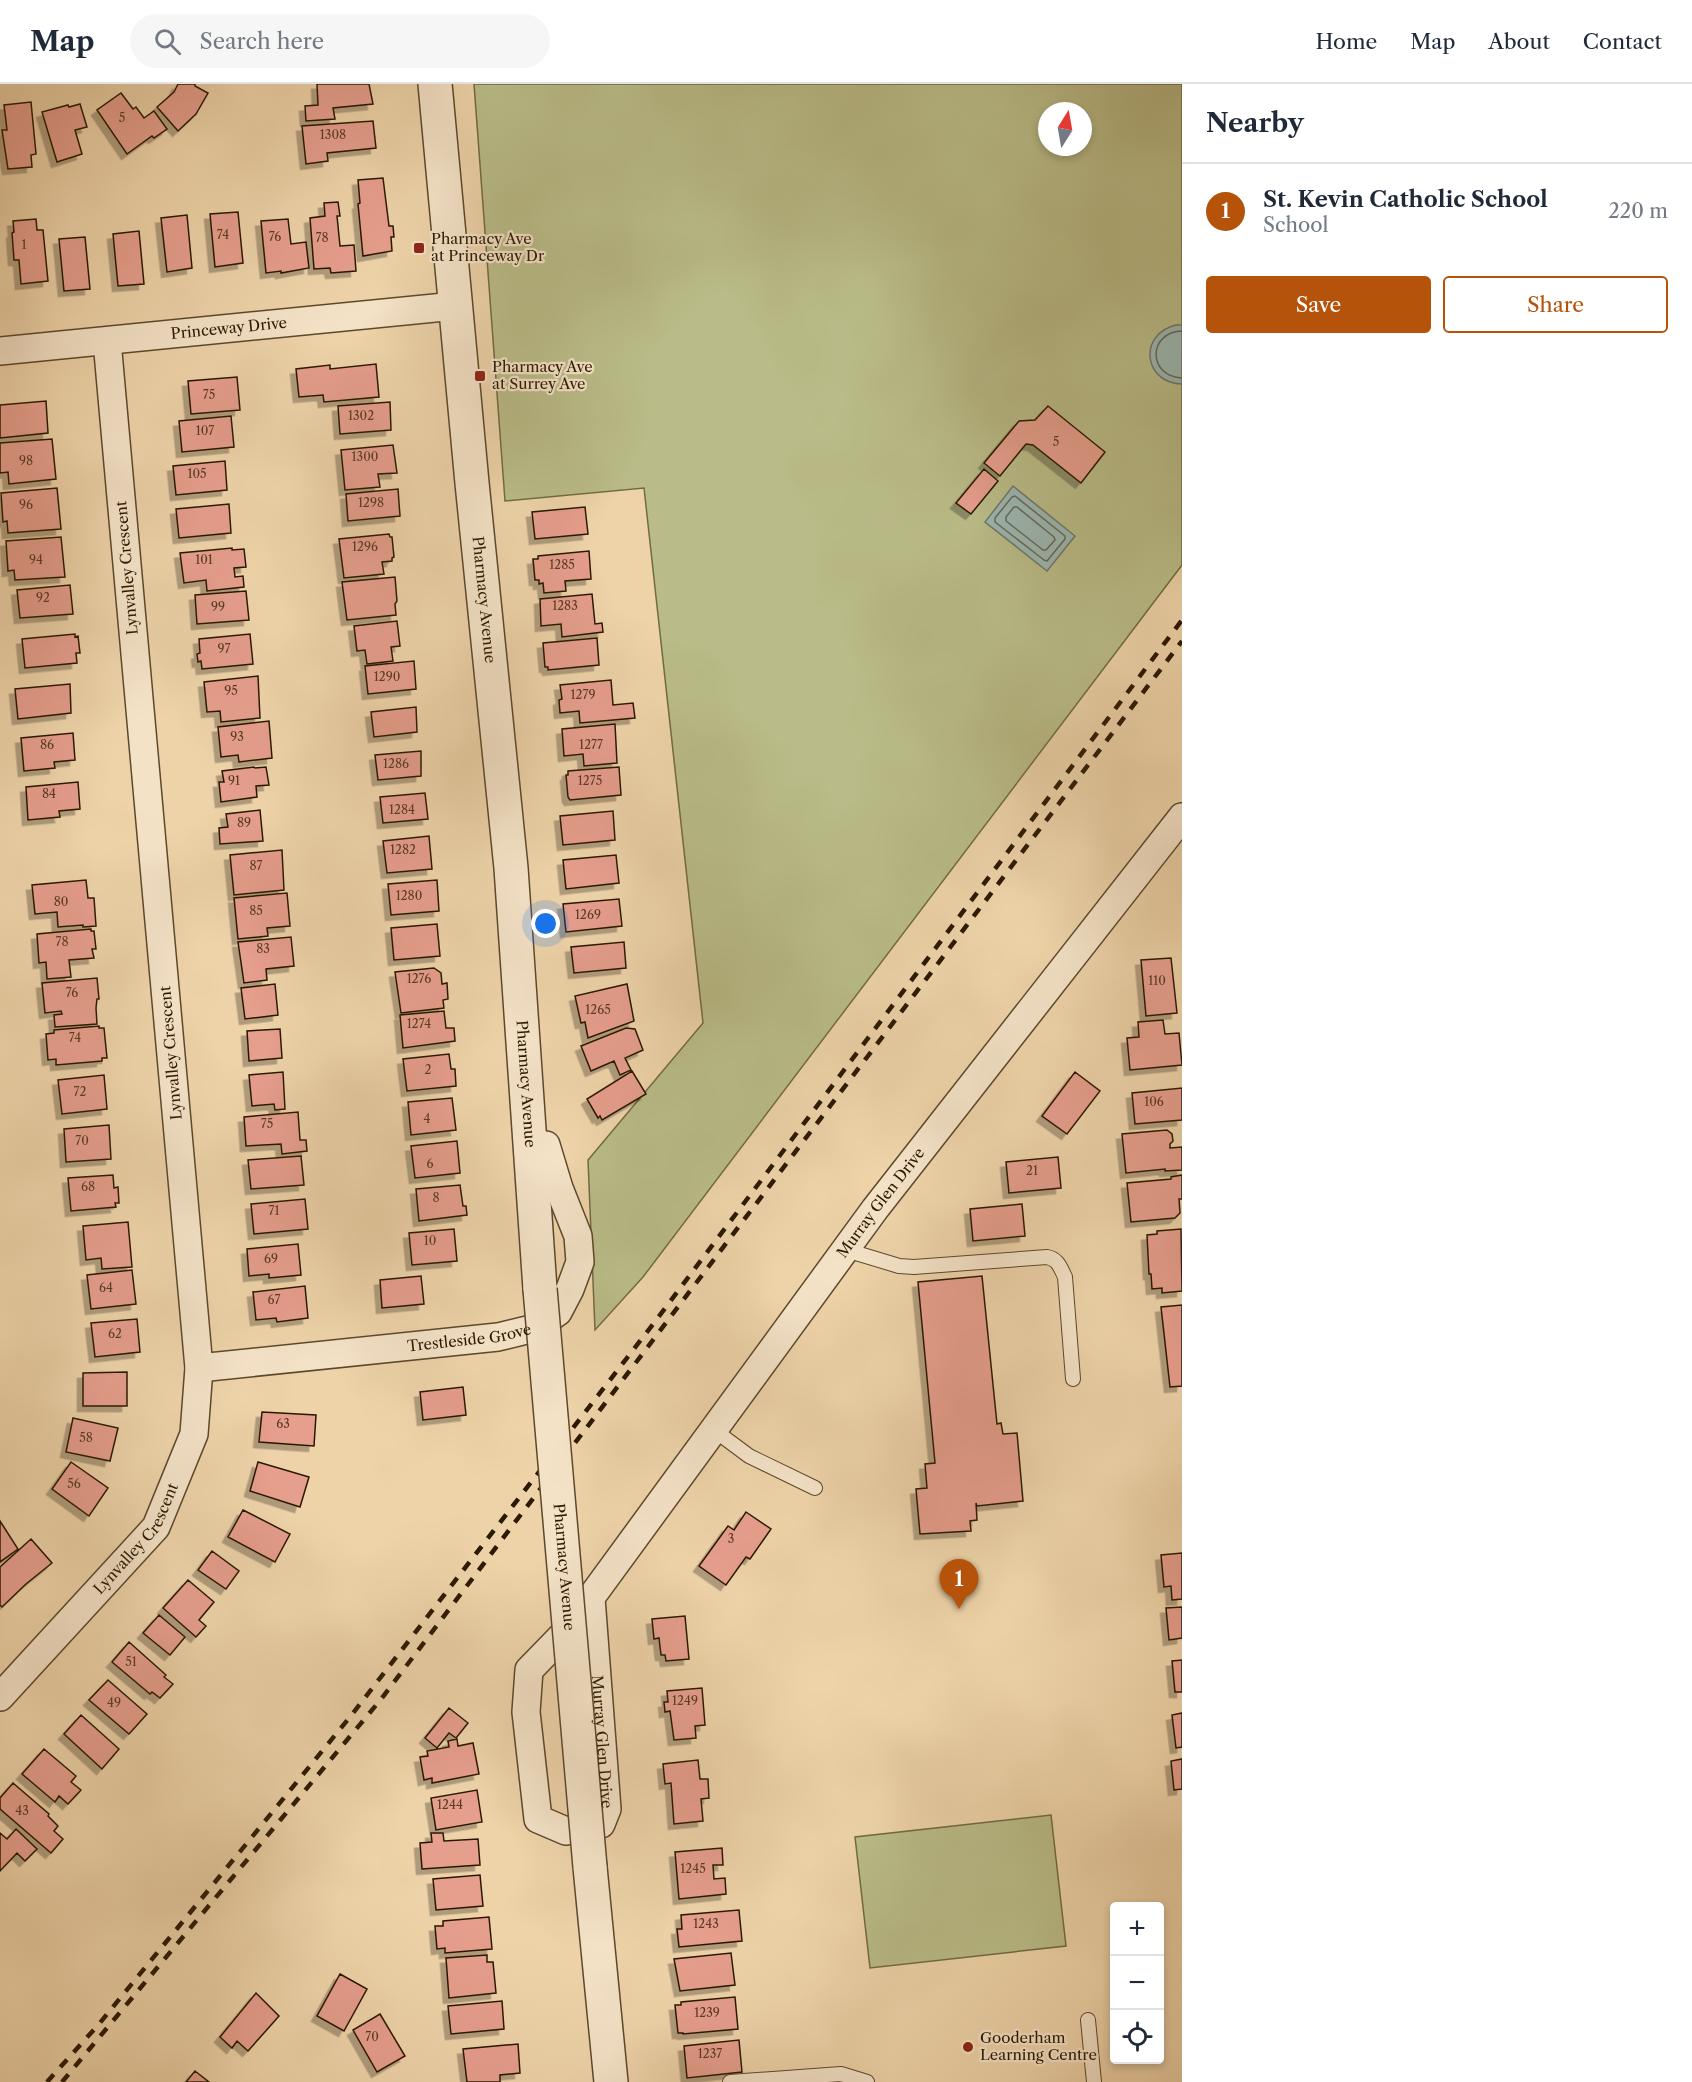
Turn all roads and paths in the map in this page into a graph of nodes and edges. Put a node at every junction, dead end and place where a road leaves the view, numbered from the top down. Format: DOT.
graph roads {
  1 [pos="435,84"];
  2 [pos="455,306"];
  3 [pos="107,341"];
  4 [pos="0,351"];
  5 [pos="1182,817"];
  6 [pos="546,1145"];
  7 [pos="846,1250"];
  8 [pos="199,1368"];
  9 [pos="1073,1379"];
  10 [pos="714,1430"];
  11 [pos="815,1488"];
  12 [pos="591,1598"];
  13 [pos="1,1695"];
  14 [pos="1088,2020"];
  15 [pos="1089,2081"];
  16 [pos="611,2082"];
  17 [pos="730,2082"];
  18 [pos="867,2082"];
  1 -- 2 [label="street, Pharmacy Avenue"];
  2 -- 3 [label="street, Princeway Drive"];
  2 -- 16 [label="street, Pharmacy Avenue, bridge"];
  3 -- 4 [label="street, Princeway Drive"];
  3 -- 8 [label="street, Lynvalley Crescent"];
  5 -- 7 [label="street, Murray Glen Drive"];
  6 -- 8 [label="street, Trestleside Grove"];
  7 -- 9 [label="lane"];
  7 -- 10 [label="street, Murray Glen Drive"];
  8 -- 13 [label="street, Lynvalley Crescent"];
  10 -- 11 [label="lane"];
  10 -- 12 [label="street, Murray Glen Drive"];
  12 -- 12 [label="street, Murray Glen Drive"];
  14 -- 15 [label="lane"];
  17 -- 18 [label="lane"];
}
